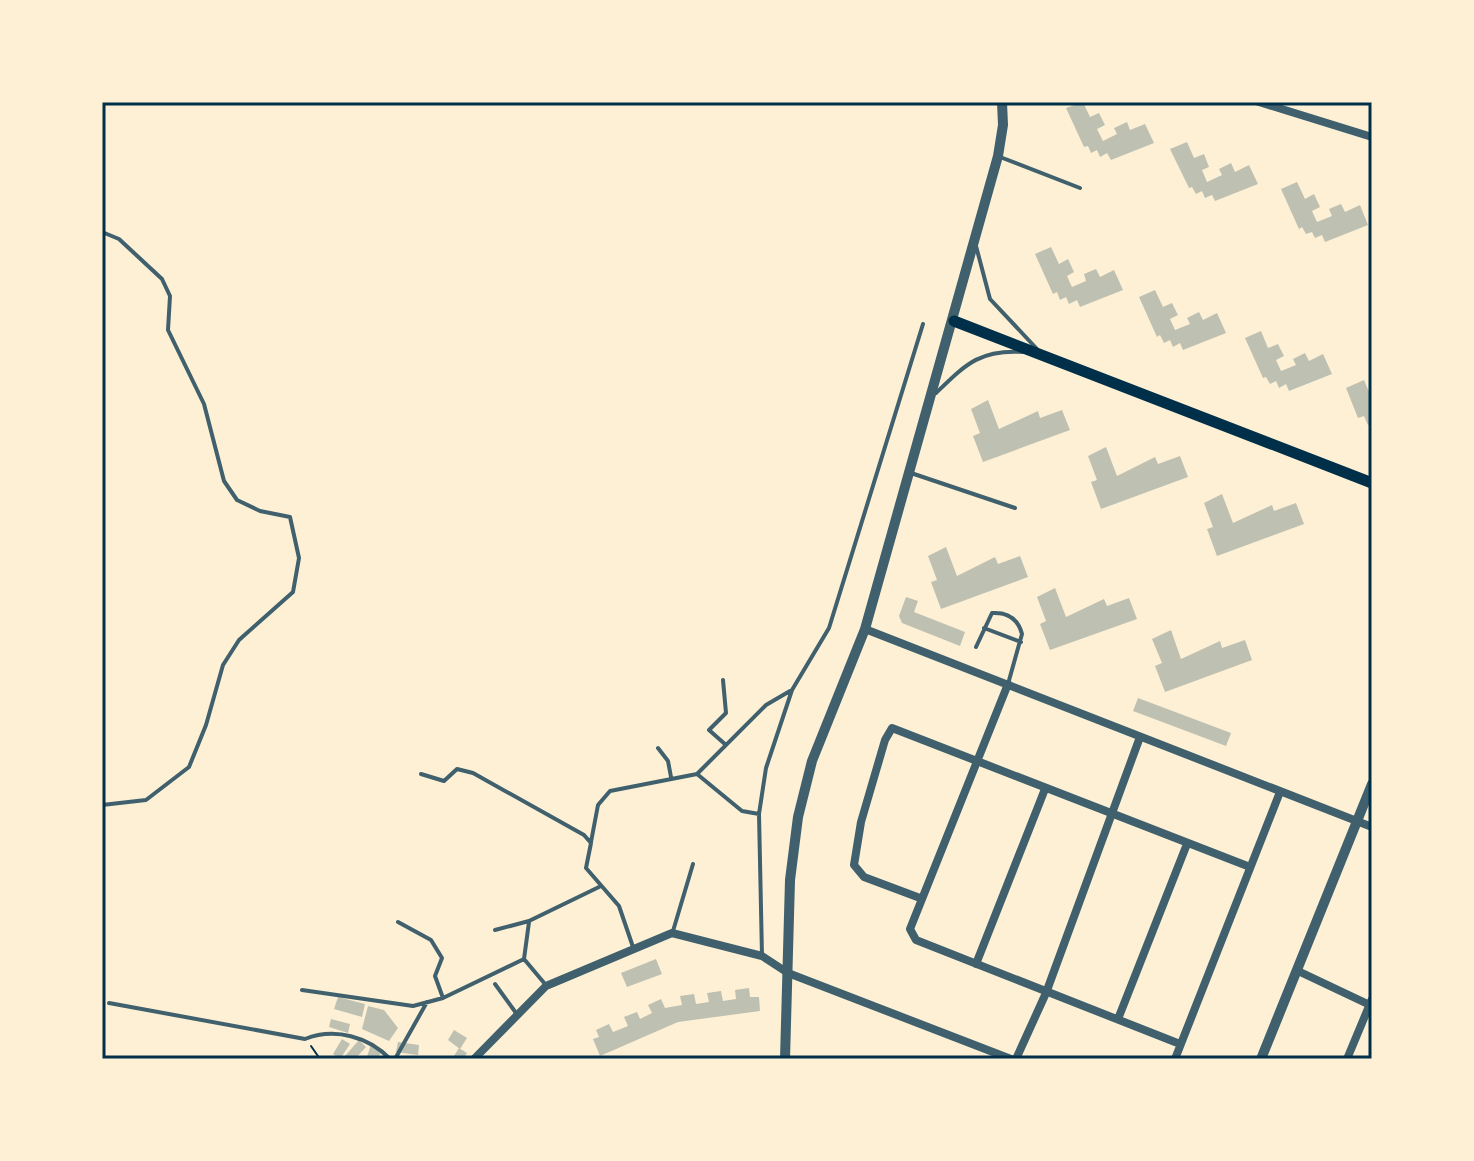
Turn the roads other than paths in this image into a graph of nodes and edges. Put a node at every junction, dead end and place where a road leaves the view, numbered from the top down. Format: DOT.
graph roads {
  1 [pos="1002,102"];
  2 [pos="1259,102"];
  3 [pos="1372,137"];
  4 [pos="998,156"];
  5 [pos="1080,188"];
  6 [pos="102,232"];
  7 [pos="975,244"];
  8 [pos="954,321"];
  9 [pos="923,324"];
  10 [pos="1041,354"];
  11 [pos="934,395"];
  12 [pos="911,473"];
  13 [pos="1372,483"];
  14 [pos="1015,508"];
  15 [pos="984,628"];
  16 [pos="865,629"];
  17 [pos="1021,642"];
  18 [pos="976,647"];
  19 [pos="723,680"];
  20 [pos="1008,684"];
  21 [pos="792,690"];
  22 [pos="1140,737"];
  23 [pos="726,745"];
  24 [pos="658,748"];
  25 [pos="975,763"];
  26 [pos="421,774"];
  27 [pos="697,774"];
  28 [pos="671,777"];
  29 [pos="1372,784"];
  30 [pos="1045,789"];
  31 [pos="1280,792"];
  32 [pos="102,805"];
  33 [pos="759,814"];
  34 [pos="1109,815"];
  35 [pos="1357,823"];
  36 [pos="1372,827"];
  37 [pos="591,843"];
  38 [pos="1187,844"];
  39 [pos="693,864"];
  40 [pos="1250,867"];
  41 [pos="599,887"];
  42 [pos="920,898"];
  43 [pos="529,921"];
  44 [pos="398,922"];
  45 [pos="495,930"];
  46 [pos="672,933"];
  47 [pos="634,950"];
  48 [pos="762,956"];
  49 [pos="524,959"];
  50 [pos="976,964"];
  51 [pos="1298,971"];
  52 [pos="788,973"];
  53 [pos="495,984"];
  54 [pos="546,986"];
  55 [pos="302,990"];
  56 [pos="1046,993"];
  57 [pos="443,998"];
  58 [pos="427,1002"];
  59 [pos="109,1003"];
  60 [pos="1371,1003"];
  61 [pos="518,1015"];
  62 [pos="1118,1019"];
  63 [pos="1180,1044"];
  64 [pos="393,1059"];
  65 [pos="474,1059"];
  66 [pos="785,1059"];
  67 [pos="1013,1059"];
  68 [pos="1175,1059"];
  69 [pos="1261,1059"];
  70 [pos="1347,1059"];
  1 -- 4 [label="street"];
  2 -- 3 [label="street"];
  4 -- 5 [label="lane"];
  4 -- 7 [label="street"];
  6 -- 32 [label="lane"];
  7 -- 8 [label="street"];
  7 -- 10 [label="lane"];
  8 -- 10 [label="main road"];
  8 -- 11 [label="street"];
  9 -- 21 [label="lane"];
  10 -- 11 [label="lane"];
  10 -- 13 [label="main road"];
  11 -- 12 [label="street"];
  12 -- 14 [label="lane"];
  12 -- 16 [label="street"];
  15 -- 17 [label="lane"];
  15 -- 17 [label="lane"];
  15 -- 18 [label="lane"];
  16 -- 20 [label="street"];
  16 -- 52 [label="street"];
  17 -- 20 [label="lane"];
  19 -- 23 [label="lane"];
  20 -- 22 [label="street"];
  20 -- 25 [label="street"];
  21 -- 23 [label="lane"];
  21 -- 33 [label="lane"];
  22 -- 31 [label="street"];
  22 -- 34 [label="street"];
  23 -- 27 [label="lane"];
  24 -- 28 [label="lane"];
  25 -- 30 [label="street"];
  25 -- 42 [label="street"];
  25 -- 42 [label="street"];
  26 -- 37 [label="lane"];
  27 -- 28 [label="lane"];
  27 -- 33 [label="lane"];
  28 -- 37 [label="lane"];
  29 -- 35 [label="street"];
  30 -- 34 [label="street"];
  30 -- 50 [label="street"];
  31 -- 35 [label="street"];
  31 -- 40 [label="street"];
  33 -- 48 [label="lane"];
  34 -- 38 [label="street"];
  34 -- 56 [label="street"];
  35 -- 36 [label="street"];
  35 -- 51 [label="street"];
  37 -- 41 [label="lane"];
  38 -- 40 [label="street"];
  38 -- 62 [label="street"];
  39 -- 46 [label="lane"];
  40 -- 63 [label="street"];
  41 -- 43 [label="lane"];
  41 -- 47 [label="lane"];
  42 -- 50 [label="street"];
  43 -- 45 [label="lane"];
  43 -- 49 [label="lane"];
  44 -- 57 [label="lane"];
  46 -- 47 [label="street"];
  46 -- 48 [label="street"];
  47 -- 54 [label="street"];
  48 -- 52 [label="street"];
  49 -- 54 [label="lane"];
  49 -- 57 [label="lane"];
  50 -- 56 [label="street"];
  51 -- 60 [label="street"];
  51 -- 69 [label="street"];
  52 -- 66 [label="street"];
  52 -- 67 [label="street"];
  53 -- 61 [label="lane"];
  54 -- 61 [label="street"];
  55 -- 58 [label="lane"];
  56 -- 62 [label="street"];
  56 -- 67 [label="street"];
  57 -- 58 [label="lane"];
  58 -- 64 [label="lane"];
  59 -- 64 [label="lane"];
  60 -- 70 [label="street"];
  61 -- 65 [label="street"];
  62 -- 63 [label="street"];
  63 -- 68 [label="street"];
}
